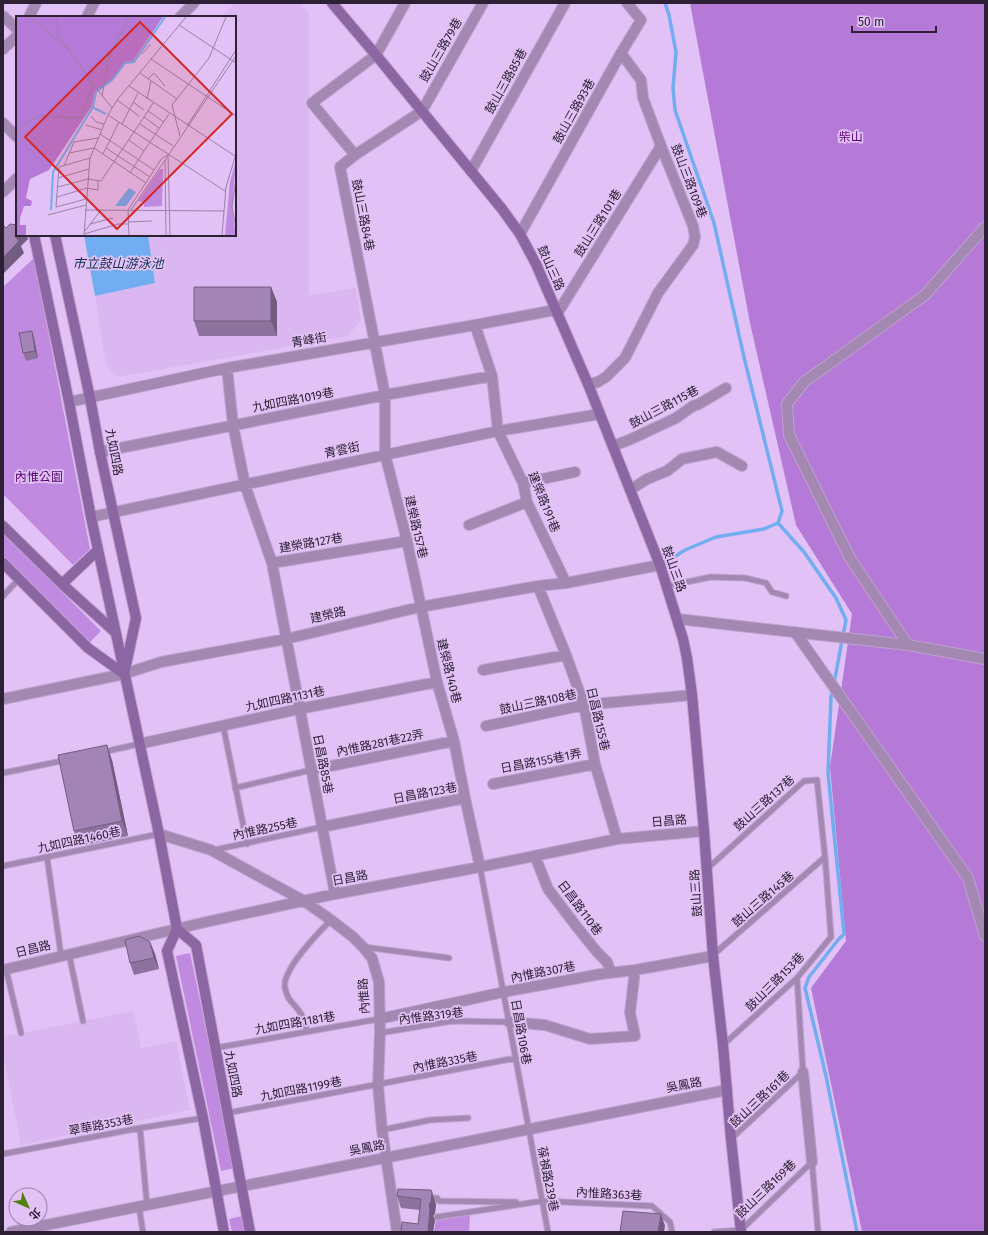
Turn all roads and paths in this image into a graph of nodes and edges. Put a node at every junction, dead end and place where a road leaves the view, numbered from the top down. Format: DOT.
graph roads {
  1 [pos="36,3"];
  2 [pos="94,3"];
  3 [pos="194,3"];
  4 [pos="332,3"];
  5 [pos="405,3"];
  6 [pos="483,3"];
  7 [pos="565,3"];
  8 [pos="627,3"];
  9 [pos="183,10"];
  10 [pos="3,16"];
  11 [pos="30,16"];
  12 [pos="88,16"];
  13 [pos="16,28"];
  14 [pos="16,37"];
  15 [pos="3,49"];
  16 [pos="621,53"];
  17 [pos="376,55"];
  18 [pos="422,111"];
  19 [pos="3,123"];
  20 [pos="16,135"];
  21 [pos="661,146"];
  22 [pos="355,154"];
  23 [pos="471,171"];
  24 [pos="16,179"];
  25 [pos="3,192"];
  26 [pos="985,227"];
  27 [pos="520,234"];
  28 [pos="34,236"];
  29 [pos="56,236"];
  30 [pos="556,312"];
  31 [pos="475,325"];
  32 [pos="374,342"];
  33 [pos="228,368"];
  34 [pos="492,376"];
  35 [pos="588,384"];
  36 [pos="726,388"];
  37 [pos="385,395"];
  38 [pos="90,398"];
  39 [pos="69,402"];
  40 [pos="600,414"];
  41 [pos="233,425"];
  42 [pos="498,432"];
  43 [pos="613,446"];
  44 [pos="100,452"];
  45 [pos="385,454"];
  46 [pos="742,466"];
  47 [pos="576,472"];
  48 [pos="523,483"];
  49 [pos="245,484"];
  50 [pos="630,490"];
  51 [pos="527,502"];
  52 [pos="113,512"];
  53 [pos="91,517"];
  54 [pos="469,525"];
  55 [pos="3,526"];
  56 [pos="407,541"];
  57 [pos="98,550"];
  58 [pos="3,563"];
  59 [pos="272,563"];
  60 [pos="660,565"];
  61 [pos="19,579"];
  62 [pos="566,583"];
  63 [pos="62,584"];
  64 [pos="538,586"];
  65 [pos="667,586"];
  66 [pos="3,596"];
  67 [pos="786,596"];
  68 [pos="420,607"];
  69 [pos="678,619"];
  70 [pos="115,632"];
  71 [pos="795,632"];
  72 [pos="286,639"];
  73 [pos="908,645"];
  74 [pos="566,655"];
  75 [pos="985,659"];
  76 [pos="483,670"];
  77 [pos="124,674"];
  78 [pos="437,682"];
  79 [pos="692,695"];
  80 [pos="3,699"];
  81 [pos="584,705"];
  82 [pos="299,709"];
  83 [pos="222,726"];
  84 [pos="486,726"];
  85 [pos="454,741"];
  86 [pos="139,744"];
  87 [pos="94,754"];
  88 [pos="71,758"];
  89 [pos="595,764"];
  90 [pos="311,770"];
  91 [pos="3,773"];
  92 [pos="493,784"];
  93 [pos="235,788"];
  94 [pos="465,798"];
  95 [pos="322,827"];
  96 [pos="704,831"];
  97 [pos="159,834"];
  98 [pos="618,839"];
  99 [pos="247,844"];
  100 [pos="211,850"];
  101 [pos="535,856"];
  102 [pos="47,857"];
  103 [pos="825,857"];
  104 [pos="3,866"];
  105 [pos="480,867"];
  106 [pos="707,868"];
  107 [pos="335,894"];
  108 [pos="304,901"];
  109 [pos="331,920"];
  110 [pos="177,929"];
  111 [pos="985,936"];
  112 [pos="363,947"];
  113 [pos="65,955"];
  114 [pos="713,956"];
  115 [pos="449,958"];
  116 [pos="5,970"];
  117 [pos="635,970"];
  118 [pos="611,972"];
  119 [pos="797,978"];
  120 [pos="504,992"];
  121 [pos="379,1019"];
  122 [pos="83,1020"];
  123 [pos="509,1022"];
  124 [pos="307,1032"];
  125 [pos="22,1033"];
  126 [pos="380,1033"];
  127 [pos="723,1045"];
  128 [pos="215,1048"];
  129 [pos="516,1058"];
  130 [pos="803,1072"];
  131 [pos="378,1085"];
  132 [pos="727,1090"];
  133 [pos="227,1113"];
  134 [pos="203,1118"];
  135 [pos="468,1118"];
  136 [pos="140,1128"];
  137 [pos="529,1129"];
  138 [pos="382,1130"];
  139 [pos="731,1139"];
  140 [pos="3,1154"];
  141 [pos="386,1157"];
  142 [pos="812,1162"];
  143 [pos="241,1186"];
  144 [pos="216,1191"];
  145 [pos="422,1198"];
  146 [pos="475,1201"];
  147 [pos="542,1201"];
  148 [pos="530,1203"];
  149 [pos="143,1206"];
  150 [pos="476,1211"];
  151 [pos="438,1217"];
  152 [pos="741,1231"];
  153 [pos="11,1232"];
  154 [pos="143,1232"];
  155 [pos="224,1232"];
  156 [pos="250,1232"];
  157 [pos="397,1232"];
  158 [pos="548,1232"];
  159 [pos="672,1232"];
  160 [pos="714,1232"];
  161 [pos="818,1232"];
  1 -- 11 [label="street"];
  2 -- 12 [label="street"];
  3 -- 9 [label="street"];
  4 -- 17 [label="street, 鼓山三路"];
  5 -- 17 [label="street"];
  6 -- 18 [label="street, 鼓山三路79巷"];
  7 -- 23 [label="street, 鼓山三路85巷"];
  8 -- 16 [label="street, 鼓山三路93巷"];
  10 -- 13 [label="street"];
  14 -- 15 [label="street"];
  16 -- 21 [label="street, 鼓山三路109巷"];
  16 -- 27 [label="street, 鼓山三路93巷"];
  17 -- 18 [label="street, 鼓山三路"];
  17 -- 22 [label="street"];
  18 -- 22 [label="street, 鼓山三路84巷"];
  18 -- 23 [label="street, 鼓山三路"];
  19 -- 20 [label="street"];
  21 -- 30 [label="street, 鼓山三路101巷"];
  21 -- 35 [label="street, 鼓山三路109巷"];
  22 -- 32 [label="street, 鼓山三路84巷"];
  23 -- 27 [label="street, 鼓山三路"];
  24 -- 25 [label="street"];
  26 -- 73 [label="street"];
  27 -- 30 [label="street, 鼓山三路"];
  28 -- 39 [label="street, 九如四路"];
  29 -- 38 [label="street, 九如四路"];
  30 -- 31 [label="street, 青峰街"];
  30 -- 35 [label="street, 鼓山三路"];
  31 -- 32 [label="street, 青峰街"];
  31 -- 34 [label="street, 建榮路191巷"];
  32 -- 33 [label="street, 青峰街"];
  32 -- 37 [label="street, 建榮路157巷"];
  33 -- 38 [label="street, 青峰街"];
  33 -- 41 [label="street"];
  34 -- 37 [label="street, 九如四路1019巷"];
  34 -- 42 [label="street, 建榮路191巷"];
  35 -- 40 [label="street, 鼓山三路"];
  36 -- 43 [label="street, 鼓山三路115巷"];
  37 -- 41 [label="street, 九如四路1019巷"];
  37 -- 45 [label="street, 建榮路157巷"];
  38 -- 39 [label="street, 青峰街"];
  38 -- 44 [label="street, 九如四路"];
  39 -- 53 [label="street, 九如四路"];
  40 -- 42 [label="street, 青雲街"];
  40 -- 43 [label="street, 鼓山三路"];
  41 -- 44 [label="street, 九如四路1019巷"];
  41 -- 49 [label="street"];
  42 -- 45 [label="street, 青雲街"];
  42 -- 48 [label="street, 建榮路191巷"];
  43 -- 50 [label="street, 鼓山三路"];
  44 -- 52 [label="street, 九如四路"];
  45 -- 49 [label="street, 青雲街"];
  45 -- 56 [label="street, 建榮路157巷"];
  46 -- 50 [label="street"];
  47 -- 48 [label="street"];
  48 -- 51 [label="street, 建榮路191巷"];
  49 -- 52 [label="street, 青雲街"];
  49 -- 59 [label="street"];
  50 -- 60 [label="street, 鼓山三路"];
  51 -- 54 [label="street"];
  51 -- 62 [label="street, 建榮路191巷"];
  52 -- 53 [label="street, 青雲街"];
  52 -- 77 [label="street, 九如四路"];
  53 -- 57 [label="street, 九如四路"];
  55 -- 63 [label="street"];
  56 -- 59 [label="street, 建榮路127巷"];
  56 -- 68 [label="street, 建榮路157巷"];
  57 -- 63 [label="street"];
  57 -- 70 [label="street, 九如四路"];
  58 -- 61 [label="street"];
  59 -- 72 [label="street, 建榮路127巷"];
  60 -- 62 [label="street, 建榮路"];
  60 -- 65 [label="street, 鼓山三路"];
  61 -- 66 [label="lane"];
  61 -- 77 [label="street"];
  62 -- 64 [label="street, 建榮路"];
  63 -- 70 [label="street"];
  64 -- 68 [label="street, 建榮路"];
  64 -- 74 [label="street, 日昌路155巷"];
  65 -- 67 [label="lane"];
  65 -- 69 [label="street, 鼓山三路"];
  68 -- 72 [label="street, 建榮路"];
  68 -- 78 [label="street, 建榮路140巷"];
  69 -- 71 [label="street"];
  69 -- 79 [label="street, 鼓山三路"];
  70 -- 77 [label="street, 九如四路"];
  71 -- 73 [label="street"];
  71 -- 111 [label="street"];
  72 -- 77 [label="street, 建榮路"];
  72 -- 82 [label="street, 日昌路85巷"];
  73 -- 75 [label="street"];
  74 -- 76 [label="street"];
  74 -- 81 [label="street, 日昌路155巷"];
  77 -- 80 [label="street, 建榮路"];
  77 -- 86 [label="street, 九如四路"];
  78 -- 82 [label="street, 九如四路1131巷"];
  78 -- 85 [label="street, 建榮路140巷"];
  79 -- 81 [label="street, 鼓山三路108巷"];
  79 -- 96 [label="street, 鼓山三路"];
  81 -- 84 [label="street, 鼓山三路108巷"];
  81 -- 89 [label="street, 日昌路155巷"];
  82 -- 83 [label="street, 九如四路1131巷"];
  82 -- 90 [label="street, 日昌路85巷"];
  83 -- 86 [label="street, 九如四路1131巷"];
  83 -- 93 [label="lane"];
  85 -- 90 [label="street, 內惟路281巷22弄"];
  85 -- 94 [label="street, 建榮路140巷"];
  86 -- 87 [label="lane"];
  86 -- 97 [label="street, 九如四路"];
  88 -- 91 [label="lane"];
  89 -- 92 [label="street, 日昌路155巷1弄"];
  89 -- 98 [label="street, 日昌路155巷"];
  90 -- 93 [label="lane"];
  90 -- 95 [label="street, 日昌路85巷"];
  93 -- 99 [label="lane"];
  94 -- 95 [label="street, 日昌路123巷"];
  94 -- 105 [label="street, 日昌路123巷"];
  95 -- 99 [label="lane, 內惟路255巷"];
  95 -- 107 [label="street, 日昌路85巷"];
  96 -- 98 [label="street, 日昌路"];
  96 -- 106 [label="street, 鼓山三路"];
  97 -- 100 [label="street, 內惟路"];
  97 -- 102 [label="lane, 九如四路1460巷"];
  97 -- 110 [label="street, 九如四路"];
  98 -- 101 [label="street, 日昌路"];
  99 -- 100 [label="lane, 內惟路255巷"];
  100 -- 108 [label="street, 內惟路"];
  101 -- 105 [label="street, 日昌路"];
  101 -- 118 [label="street, 日昌路110巷"];
  102 -- 104 [label="lane, 九如四路1460巷"];
  102 -- 113 [label="lane"];
  103 -- 106 [label="lane, 鼓山三路137巷"];
  103 -- 114 [label="lane, 鼓山三路145巷"];
  103 -- 119 [label="lane, 鼓山三路153巷"];
  105 -- 107 [label="street, 日昌路"];
  105 -- 120 [label="lane, 日昌路106巷"];
  106 -- 114 [label="street, 鼓山三路"];
  107 -- 108 [label="street, 日昌路"];
  108 -- 109 [label="street, 內惟路"];
  108 -- 110 [label="street, 日昌路"];
  109 -- 112 [label="street, 內惟路"];
  109 -- 124 [label="lane"];
  110 -- 113 [label="street, 日昌路"];
  110 -- 128 [label="street, 九如四路"];
  110 -- 134 [label="street"];
  112 -- 115 [label="lane"];
  112 -- 121 [label="street, 內惟路"];
  113 -- 116 [label="street, 日昌路"];
  113 -- 122 [label="lane"];
  114 -- 117 [label="street, 內惟路307巷"];
  114 -- 127 [label="street, 鼓山三路"];
  116 -- 125 [label="lane"];
  117 -- 118 [label="street, 內惟路307巷"];
  117 -- 123 [label="street"];
  118 -- 120 [label="street, 內惟路307巷"];
  119 -- 127 [label="lane, 鼓山三路153巷"];
  119 -- 130 [label="lane, 鼓山三路161巷"];
  120 -- 121 [label="street, 內惟路307巷"];
  120 -- 123 [label="lane, 日昌路106巷"];
  121 -- 124 [label="lane, 九如四路1181巷"];
  121 -- 126 [label="street, 內惟路"];
  123 -- 126 [label="lane, 內惟路319巷"];
  123 -- 129 [label="lane, 日昌路106巷"];
  124 -- 128 [label="lane, 九如四路1181巷"];
  126 -- 131 [label="street, 內惟路"];
  127 -- 132 [label="street, 鼓山三路"];
  128 -- 133 [label="street, 九如四路"];
  129 -- 131 [label="lane, 內惟路335巷"];
  129 -- 137 [label="lane, 日昌路106巷"];
  130 -- 139 [label="lane, 鼓山三路161巷"];
  130 -- 142 [label="street, 鼓山三路169巷"];
  131 -- 133 [label="lane, 九如四路1199巷"];
  131 -- 138 [label="street, 內惟路"];
  132 -- 137 [label="street, 吳鳳路"];
  132 -- 139 [label="street, 鼓山三路"];
  133 -- 143 [label="street, 九如四路"];
  134 -- 136 [label="lane, 翠華路353巷"];
  134 -- 144 [label="street"];
  135 -- 138 [label="lane"];
  136 -- 140 [label="lane, 翠華路353巷"];
  136 -- 149 [label="lane"];
  137 -- 141 [label="street, 吳鳳路"];
  137 -- 147 [label="lane, 葆禎路239巷"];
  138 -- 141 [label="street, 內惟路"];
  139 -- 152 [label="street, 鼓山三路"];
  141 -- 143 [label="street, 吳鳳路"];
  141 -- 157 [label="street, 內惟路"];
  142 -- 152 [label="lane, 鼓山三路169巷"];
  142 -- 161 [label="lane"];
  143 -- 144 [label="street, 吳鳳路"];
  143 -- 156 [label="street, 九如四路"];
  144 -- 149 [label="street, 吳鳳路"];
  144 -- 155 [label="street"];
  145 -- 146 [label="lane, 內惟路363巷"];
  146 -- 148 [label="lane, 內惟路363巷"];
  146 -- 150 [label="lane"];
  147 -- 148 [label="lane, 內惟路363巷"];
  147 -- 158 [label="lane, 葆禎路239巷"];
  147 -- 159 [label="lane, 內惟路363巷"];
  148 -- 150 [label="lane, 內惟路363巷"];
  149 -- 153 [label="street, 吳鳳路"];
  149 -- 154 [label="lane"];
  150 -- 151 [label="lane, 內惟路363巷"];
  152 -- 160 [label="lane"];
}
